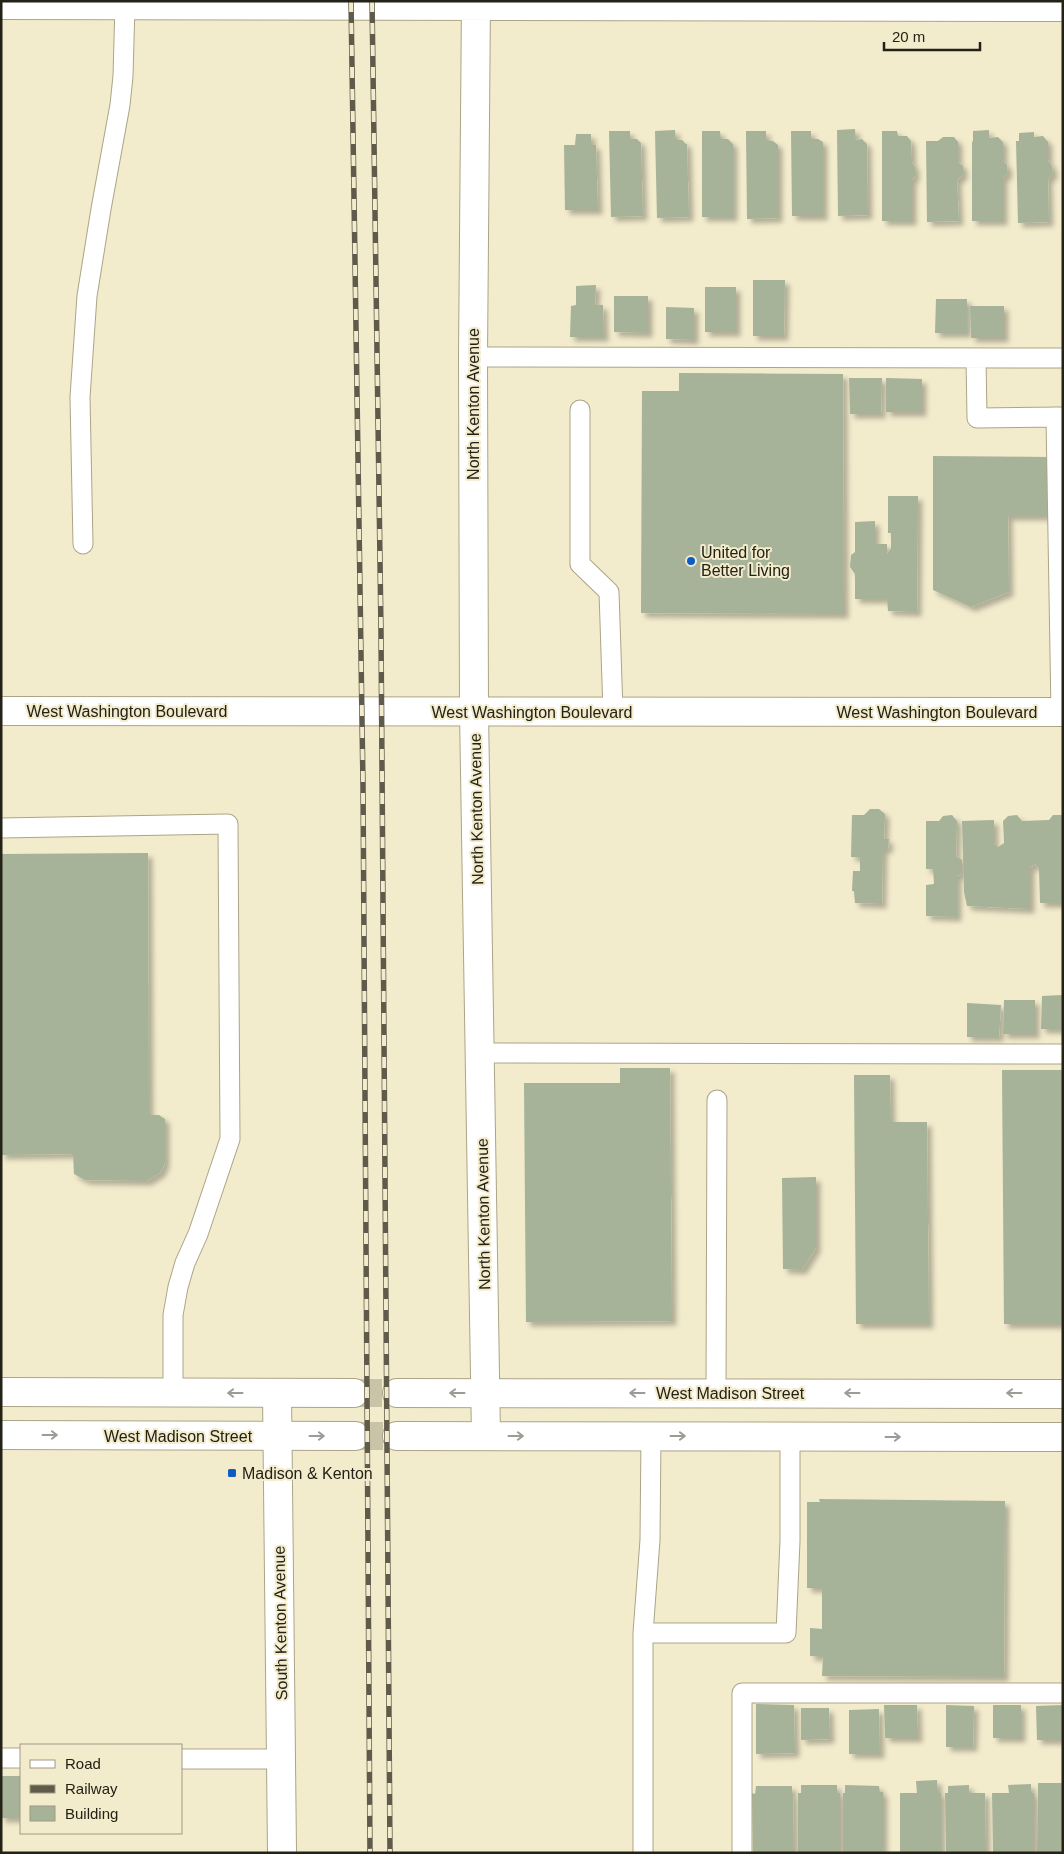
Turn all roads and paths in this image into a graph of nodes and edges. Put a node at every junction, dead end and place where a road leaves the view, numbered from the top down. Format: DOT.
graph roads {
  1 [pos="66,3"];
  2 [pos="476,4"];
  3 [pos="875,4"];
  4 [pos="1,5"];
  5 [pos="125,5"];
  6 [pos="1063,7"];
  7 [pos="473,357"];
  8 [pos="976,358"];
  9 [pos="1063,358"];
  10 [pos="580,410"];
  11 [pos="1060,417"];
  12 [pos="83,544"];
  13 [pos="1,711"];
  14 [pos="474,712"];
  15 [pos="613,712"];
  16 [pos="1062,712"];
  17 [pos="1,828"];
  18 [pos="480,1053"];
  19 [pos="1063,1054"];
  20 [pos="718,1100"];
  21 [pos="1,1392"];
  22 [pos="354,1392"];
  23 [pos="173,1393"];
  24 [pos="277,1393"];
  25 [pos="397,1393"];
  26 [pos="485,1393"];
  27 [pos="716,1393"];
  28 [pos="1063,1394"];
  29 [pos="1,1435"];
  30 [pos="278,1436"];
  31 [pos="355,1436"];
  32 [pos="397,1436"];
  33 [pos="486,1436"];
  34 [pos="651,1436"];
  35 [pos="790,1436"];
  36 [pos="1063,1437"];
  37 [pos="643,1633"];
  38 [pos="1063,1693"];
  39 [pos="1,1758"];
  40 [pos="20,1758"];
  41 [pos="182,1759"];
  42 [pos="281,1759"];
  43 [pos="282,1853"];
  44 [pos="643,1853"];
  45 [pos="742,1853"];
  1 -- 4 [label="street"];
  1 -- 5 [label="street"];
  2 -- 3 [label="street"];
  2 -- 5 [label="street"];
  2 -- 7 [label="street, North Kenton Avenue"];
  3 -- 6 [label="street"];
  5 -- 12 [label="lane"];
  7 -- 8 [label="lane"];
  7 -- 14 [label="street, North Kenton Avenue"];
  8 -- 9 [label="lane"];
  8 -- 11 [label="lane"];
  10 -- 15 [label="lane"];
  11 -- 16 [label="lane"];
  13 -- 14 [label="street, West Washington Boulevard"];
  14 -- 15 [label="street, West Washington Boulevard"];
  14 -- 18 [label="street, North Kenton Avenue"];
  15 -- 16 [label="street, West Washington Boulevard"];
  17 -- 23 [label="lane"];
  18 -- 19 [label="lane"];
  18 -- 26 [label="street, North Kenton Avenue"];
  20 -- 27 [label="lane"];
  21 -- 23 [label="street"];
  22 -- 24 [label="street"];
  24 -- 23 [label="street, one-way"];
  24 -- 30 [label="street, South Kenton Avenue"];
  26 -- 25 [label="street, West Madison Street, one-way"];
  27 -- 26 [label="street, West Madison Street, one-way"];
  26 -- 33 [label="street, North Kenton Avenue"];
  28 -- 27 [label="street, West Madison Street, one-way"];
  29 -- 30 [label="street, West Madison Street, one-way"];
  30 -- 31 [label="street, West Madison Street, one-way"];
  30 -- 42 [label="street, South Kenton Avenue"];
  32 -- 33 [label="street"];
  33 -- 34 [label="street, one-way"];
  34 -- 35 [label="street, one-way"];
  34 -- 37 [label="lane"];
  35 -- 36 [label="street, one-way"];
  35 -- 37 [label="lane"];
  37 -- 44 [label="lane"];
  38 -- 45 [label="lane"];
  39 -- 40 [label="lane"];
  41 -- 42 [label="lane"];
  42 -- 43 [label="street, South Kenton Avenue"];
}
